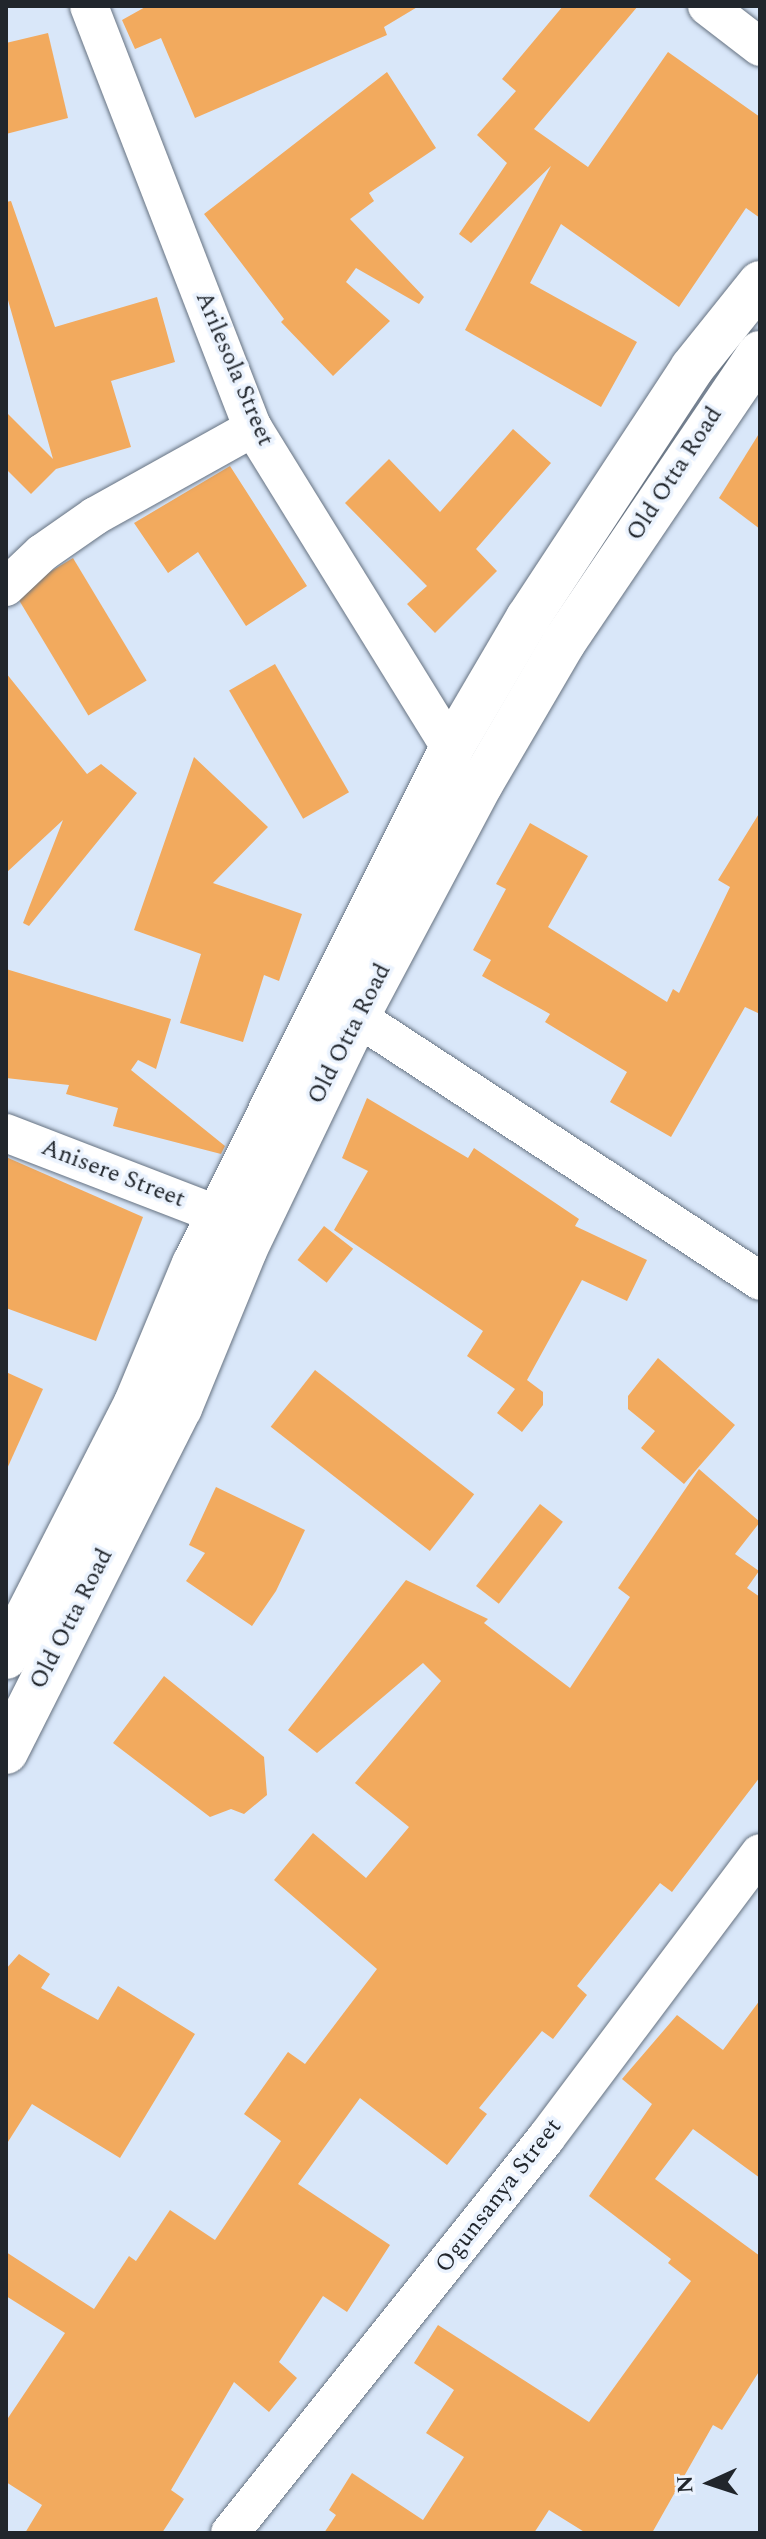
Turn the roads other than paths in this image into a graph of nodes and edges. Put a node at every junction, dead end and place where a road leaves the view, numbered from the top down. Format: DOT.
graph roads {
  1 [pos="89,6"];
  2 [pos="707,6"];
  3 [pos="760,47"];
  4 [pos="760,283"];
  5 [pos="760,353"];
  6 [pos="253,428"];
  7 [pos="6,587"];
  8 [pos="451,749"];
  9 [pos="357,1017"];
  10 [pos="6,1133"];
  11 [pos="221,1216"];
  12 [pos="760,1281"];
  13 [pos="6,1657"];
  14 [pos="6,1752"];
  15 [pos="760,1853"];
  16 [pos="230,2533"];
  1 -- 6 [label="street, Arilesola Street"];
  2 -- 3 [label="street"];
  4 -- 8 [label="street, Old Otta Road"];
  5 -- 9 [label="street, Old Otta Road"];
  6 -- 7 [label="street"];
  6 -- 8 [label="street, Arilesola Street"];
  8 -- 11 [label="street, Old Otta Road"];
  9 -- 12 [label="street"];
  9 -- 14 [label="street, Old Otta Road"];
  10 -- 11 [label="street, Anisere Street"];
  11 -- 13 [label="street, Old Otta Road"];
  15 -- 16 [label="street, Ogunsanya Street"];
}
